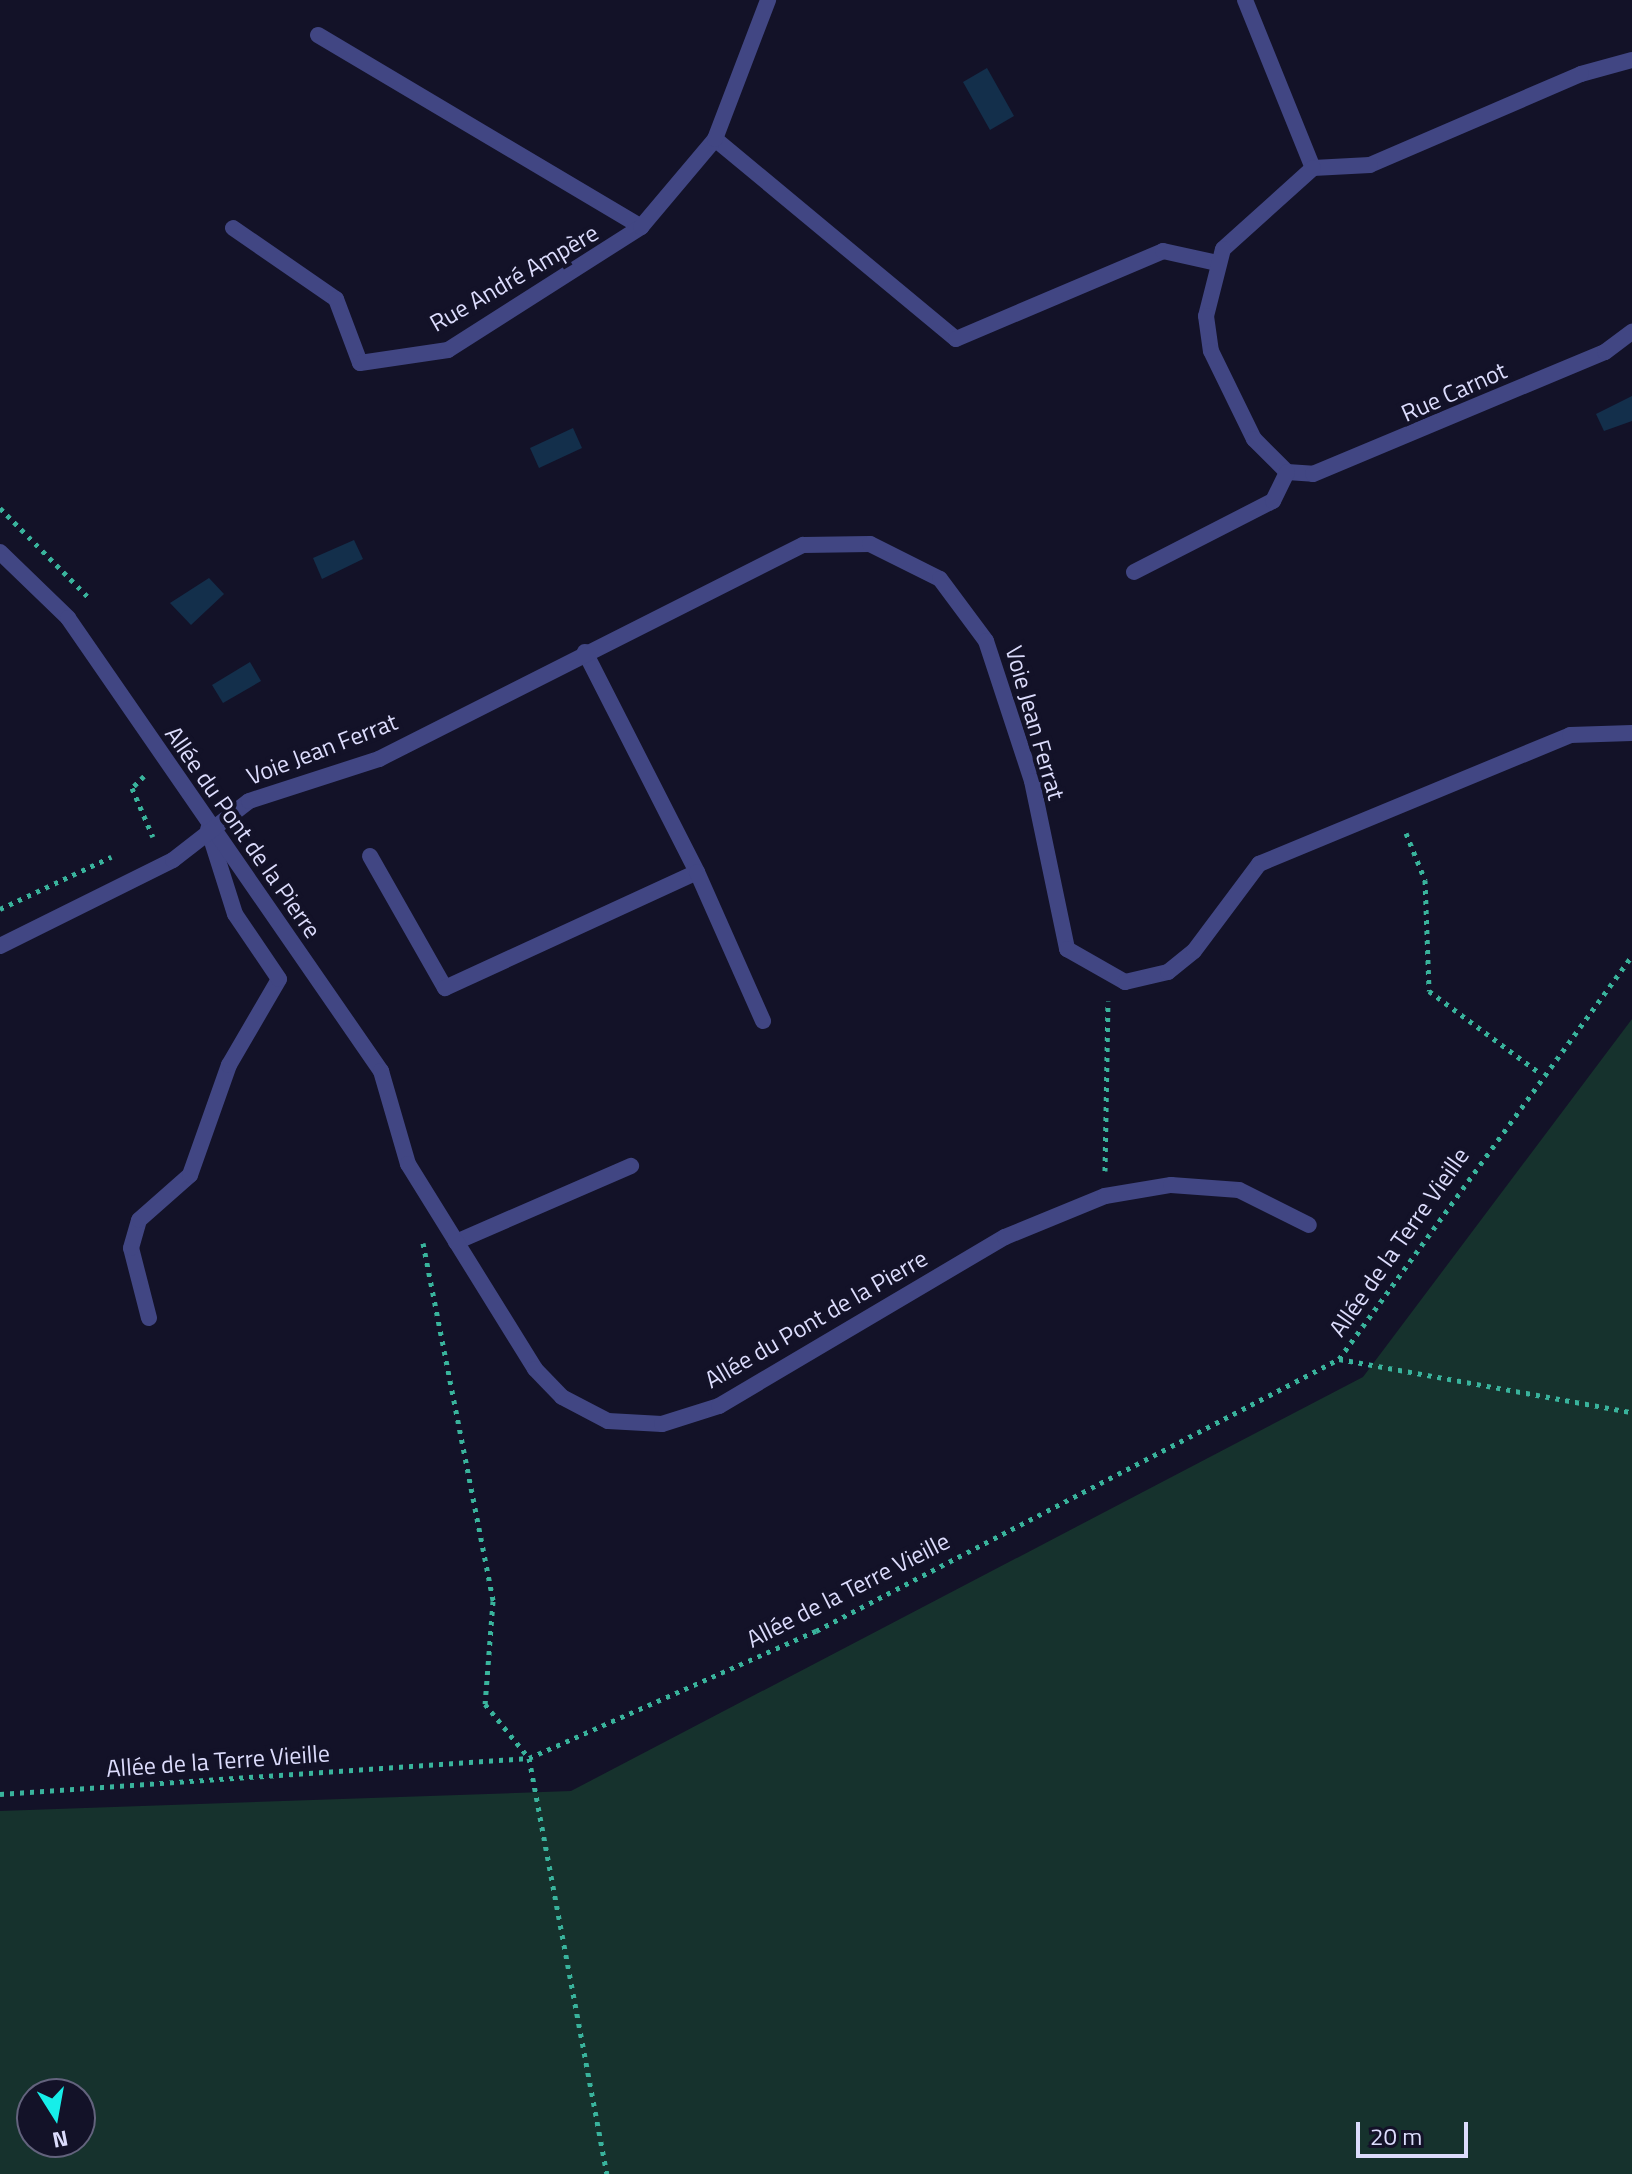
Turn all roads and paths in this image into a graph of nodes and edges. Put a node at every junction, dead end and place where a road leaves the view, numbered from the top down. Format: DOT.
graph roads {
  1 [pos="768,0"];
  2 [pos="1245,0"];
  3 [pos="318,35"];
  4 [pos="1632,60"];
  5 [pos="715,139"];
  6 [pos="1313,168"];
  7 [pos="641,227"];
  8 [pos="233,228"];
  9 [pos="1217,263"];
  10 [pos="1632,332"];
  11 [pos="1287,472"];
  12 [pos="0,552"];
  13 [pos="1134,572"];
  14 [pos="585,652"];
  15 [pos="1632,733"];
  16 [pos="162,760"];
  17 [pos="1403,804"];
  18 [pos="208,829"];
  19 [pos="142,842"];
  20 [pos="128,849"];
  21 [pos="370,856"];
  22 [pos="697,872"];
  23 [pos="0,909"];
  24 [pos="0,946"];
  25 [pos="1632,956"];
  26 [pos="1108,973"];
  27 [pos="763,1021"];
  28 [pos="1540,1073"];
  29 [pos="631,1166"];
  30 [pos="1105,1196"];
  31 [pos="1309,1225"];
  32 [pos="420,1226"];
  33 [pos="456,1242"];
  34 [pos="149,1318"];
  35 [pos="1339,1359"];
  36 [pos="1632,1412"];
  37 [pos="529,1758"];
  38 [pos="0,1794"];
  39 [pos="607,2174"];
  1 -- 5 [label="street, Rue André Ampère"];
  2 -- 6 [label="street"];
  3 -- 7 [label="street, Rue André Ampère"];
  4 -- 6 [label="street"];
  5 -- 7 [label="street, Rue André Ampère"];
  5 -- 9 [label="street"];
  6 -- 9 [label="street"];
  7 -- 8 [label="street, Rue André Ampère"];
  9 -- 11 [label="street"];
  10 -- 11 [label="street, Rue Carnot"];
  11 -- 13 [label="street"];
  12 -- 16 [label="street, Allée du Pont de la Pierre"];
  14 -- 18 [label="street, Voie Jean Ferrat"];
  14 -- 22 [label="street"];
  14 -- 26 [label="street, Voie Jean Ferrat"];
  15 -- 17 [label="street, Voie Jean Ferrat"];
  16 -- 18 [label="street, Allée du Pont de la Pierre"];
  16 -- 19 [label="path"];
  17 -- 26 [label="street, Voie Jean Ferrat"];
  17 -- 28 [label="path"];
  18 -- 24 [label="street, Voie Jean Ferrat"];
  18 -- 33 [label="street, Allée du Pont de la Pierre"];
  18 -- 34 [label="street"];
  20 -- 23 [label="path"];
  21 -- 22 [label="street"];
  22 -- 27 [label="street"];
  25 -- 28 [label="path, Allée de la Terre Vieille"];
  26 -- 30 [label="path"];
  28 -- 35 [label="path, Allée de la Terre Vieille"];
  29 -- 33 [label="street"];
  30 -- 31 [label="street, Allée du Pont de la Pierre"];
  30 -- 33 [label="street, Allée du Pont de la Pierre"];
  32 -- 37 [label="path"];
  35 -- 36 [label="path"];
  35 -- 37 [label="path, Allée de la Terre Vieille"];
  37 -- 38 [label="path, Allée de la Terre Vieille"];
  37 -- 39 [label="path"];
}
